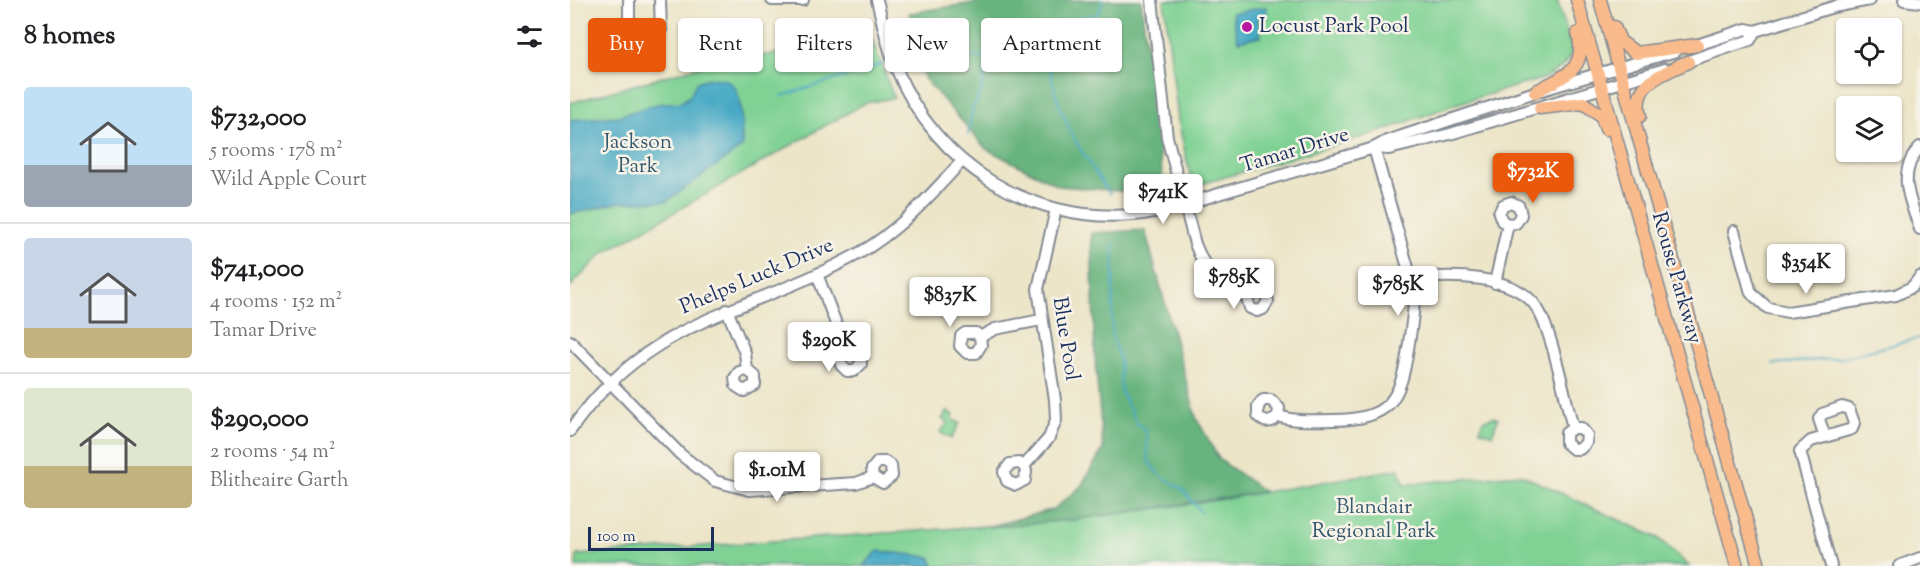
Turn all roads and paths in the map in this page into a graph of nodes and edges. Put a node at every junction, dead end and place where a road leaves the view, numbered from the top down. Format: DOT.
graph roads {
  1 [pos="628,0"];
  2 [pos="660,0"];
  3 [pos="772,0"];
  4 [pos="803,0"];
  5 [pos="877,0"];
  6 [pos="1152,0"];
  7 [pos="1570,0"];
  8 [pos="1577,0"];
  9 [pos="1600,0"];
  10 [pos="1606,0"];
  11 [pos="1870,0"];
  12 [pos="1904,0"];
  13 [pos="1920,2"];
  14 [pos="1755,31"];
  15 [pos="1697,45"];
  16 [pos="1688,62"];
  17 [pos="1619,69"];
  18 [pos="1598,75"];
  19 [pos="1624,83"];
  20 [pos="1602,90"];
  21 [pos="1535,92"];
  22 [pos="1540,108"];
  23 [pos="1920,147"];
  24 [pos="1374,148"];
  25 [pos="961,162"];
  26 [pos="1184,205"];
  27 [pos="1056,209"];
  28 [pos="1508,224"];
  29 [pos="1641,225"];
  30 [pos="1920,229"];
  31 [pos="1734,231"];
  32 [pos="1671,255"];
  33 [pos="817,274"];
  34 [pos="1920,277"];
  35 [pos="1412,279"];
  36 [pos="1495,283"];
  37 [pos="1246,298"];
  38 [pos="727,310"];
  39 [pos="1041,320"];
  40 [pos="980,337"];
  41 [pos="570,341"];
  42 [pos="846,350"];
  43 [pos="747,370"];
  44 [pos="610,382"];
  45 [pos="1278,416"];
  46 [pos="1573,428"];
  47 [pos="570,430"];
  48 [pos="1825,437"];
  49 [pos="1024,466"];
  50 [pos="873,477"];
  51 [pos="1916,562"];
  52 [pos="1737,566"];
  53 [pos="1759,566"];
  54 [pos="1831,566"];
  55 [pos="1899,566"];
  1 -- 2 [label="street"];
  3 -- 4 [label="street"];
  5 -- 25 [label="street, Tamar Drive"];
  6 -- 26 [label="street"];
  7 -- 21 [label="main road"];
  8 -- 18 [label="main road, Rouse Parkway"];
  9 -- 17 [label="main road, Rouse Parkway"];
  10 -- 15 [label="main road"];
  11 -- 14 [label="street, Tamar Drive"];
  12 -- 13 [label="street"];
  14 -- 15 [label="street, Tamar Drive"];
  14 -- 16 [label="street, Tamar Drive"];
  15 -- 17 [label="street, Tamar Drive"];
  16 -- 19 [label="street, Tamar Drive"];
  16 -- 32 [label="main road"];
  17 -- 18 [label="street, Tamar Drive"];
  17 -- 19 [label="main road, Rouse Parkway"];
  18 -- 20 [label="main road, Rouse Parkway"];
  18 -- 21 [label="street, Tamar Drive"];
  19 -- 20 [label="street, Tamar Drive"];
  19 -- 32 [label="main road, Rouse Parkway"];
  20 -- 22 [label="street, Tamar Drive"];
  20 -- 29 [label="main road, Rouse Parkway"];
  21 -- 24 [label="street, Tamar Drive"];
  22 -- 24 [label="street, Tamar Drive"];
  22 -- 29 [label="main road"];
  23 -- 30 [label="street"];
  24 -- 26 [label="street, Tamar Drive"];
  24 -- 35 [label="street"];
  25 -- 27 [label="street, Tamar Drive"];
  25 -- 33 [label="street, Phelps Luck Drive"];
  26 -- 27 [label="street, Tamar Drive"];
  26 -- 37 [label="street"];
  27 -- 39 [label="street, Blue Pool"];
  28 -- 36 [label="street"];
  29 -- 52 [label="main road, Rouse Parkway"];
  31 -- 34 [label="street"];
  32 -- 53 [label="main road, Rouse Parkway"];
  33 -- 38 [label="street, Phelps Luck Drive"];
  33 -- 42 [label="street"];
  35 -- 36 [label="street"];
  35 -- 45 [label="street"];
  36 -- 46 [label="street"];
  38 -- 43 [label="street"];
  38 -- 44 [label="street, Phelps Luck Drive"];
  39 -- 40 [label="street"];
  39 -- 49 [label="street, Blue Pool"];
  41 -- 44 [label="street"];
  44 -- 47 [label="street, Phelps Luck Drive"];
  44 -- 50 [label="street"];
  48 -- 54 [label="street"];
  51 -- 55 [label="street"];
}
